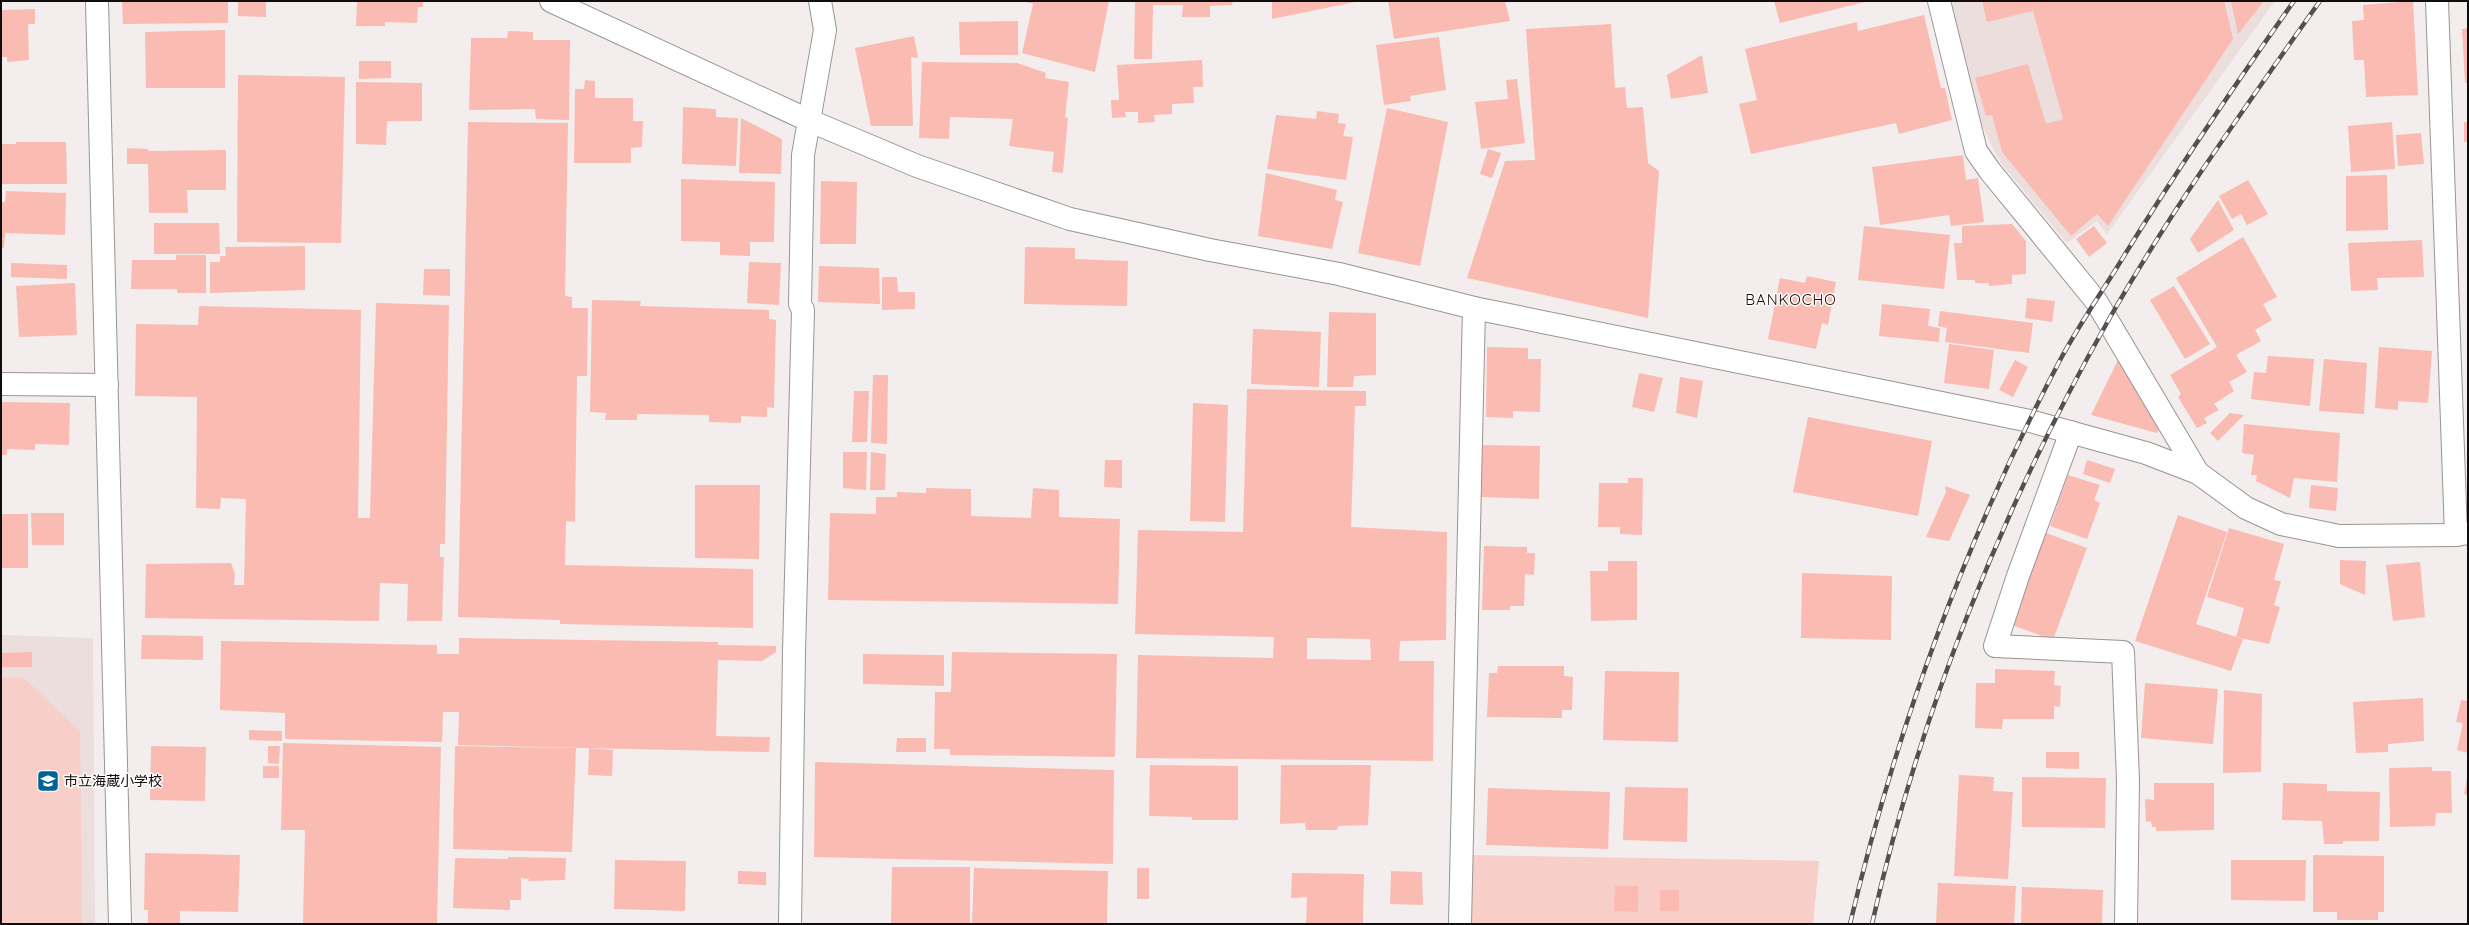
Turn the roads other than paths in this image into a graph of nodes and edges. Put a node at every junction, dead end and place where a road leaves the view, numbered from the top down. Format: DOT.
graph roads {
  1 [pos="97,1"];
  2 [pos="551,1"];
  3 [pos="820,1"];
  4 [pos="1939,1"];
  5 [pos="2437,1"];
  6 [pos="808,120"];
  7 [pos="1474,308"];
  8 [pos="1,384"];
  9 [pos="107,385"];
  10 [pos="2071,432"];
  11 [pos="2198,473"];
  12 [pos="2462,534"];
  13 [pos="120,924"];
  14 [pos="790,924"];
  15 [pos="1460,924"];
  16 [pos="2126,924"];
  1 -- 9 [label="street"];
  2 -- 6 [label="street"];
  3 -- 6 [label="street"];
  4 -- 11 [label="street"];
  5 -- 12 [label="street"];
  6 -- 7 [label="street"];
  6 -- 14 [label="street"];
  7 -- 10 [label="street"];
  7 -- 15 [label="street"];
  8 -- 9 [label="street"];
  9 -- 13 [label="street"];
  10 -- 11 [label="street"];
  10 -- 16 [label="street"];
  11 -- 12 [label="street"];
}
